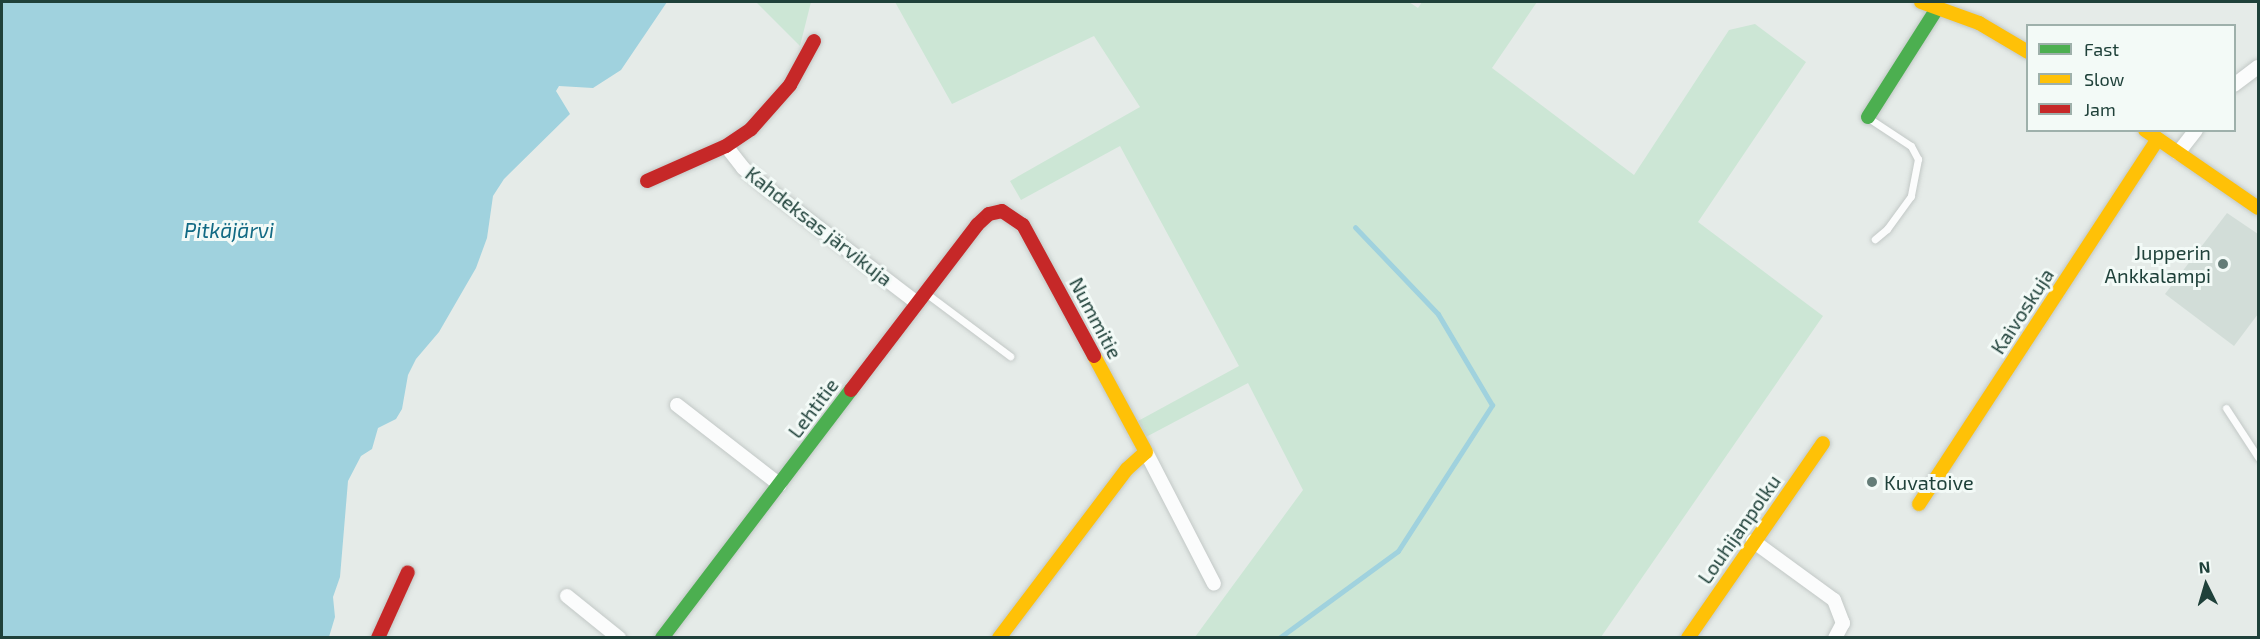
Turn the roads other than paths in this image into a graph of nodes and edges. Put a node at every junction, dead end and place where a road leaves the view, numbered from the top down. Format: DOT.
graph roads {
  1 [pos="1921,2"];
  2 [pos="1938,7"];
  3 [pos="814,41"];
  4 [pos="2026,51"];
  5 [pos="2259,67"];
  6 [pos="2236,84"];
  7 [pos="1868,117"];
  8 [pos="2148,132"];
  9 [pos="2194,132"];
  10 [pos="2158,139"];
  11 [pos="726,146"];
  12 [pos="2178,153"];
  13 [pos="647,181"];
  14 [pos="2259,208"];
  15 [pos="1002,211"];
  16 [pos="1875,239"];
  17 [pos="921,297"];
  18 [pos="1010,356"];
  19 [pos="677,405"];
  20 [pos="2226,408"];
  21 [pos="1823,443"];
  22 [pos="1146,452"];
  23 [pos="2259,457"];
  24 [pos="780,485"];
  25 [pos="1919,504"];
  26 [pos="1753,541"];
  27 [pos="408,572"];
  28 [pos="1214,584"];
  29 [pos="567,596"];
  30 [pos="378,638"];
  31 [pos="619,638"];
  32 [pos="662,638"];
  33 [pos="999,638"];
  34 [pos="1688,638"];
  35 [pos="1834,638"];
  1 -- 2 [label="street"];
  2 -- 4 [label="street"];
  2 -- 7 [label="street"];
  3 -- 11 [label="street"];
  5 -- 6 [label="street"];
  7 -- 16 [label="lane"];
  8 -- 10 [label="street"];
  9 -- 12 [label="street"];
  10 -- 12 [label="street"];
  10 -- 25 [label="street, Kaivoskuja"];
  11 -- 13 [label="street"];
  11 -- 17 [label="street, Kahdeksas järvikuja"];
  12 -- 14 [label="street"];
  15 -- 17 [label="street, Lehtitie"];
  15 -- 22 [label="street, Nummitie"];
  17 -- 18 [label="lane"];
  17 -- 24 [label="street, Lehtitie"];
  19 -- 24 [label="street"];
  20 -- 23 [label="lane"];
  21 -- 26 [label="street, Louhijanpolku"];
  22 -- 28 [label="street, Nummitie"];
  22 -- 33 [label="street"];
  24 -- 32 [label="street, Lehtitie"];
  26 -- 34 [label="street, Louhijanpolku"];
  26 -- 35 [label="street"];
  27 -- 30 [label="street"];
  29 -- 31 [label="street"];
}
